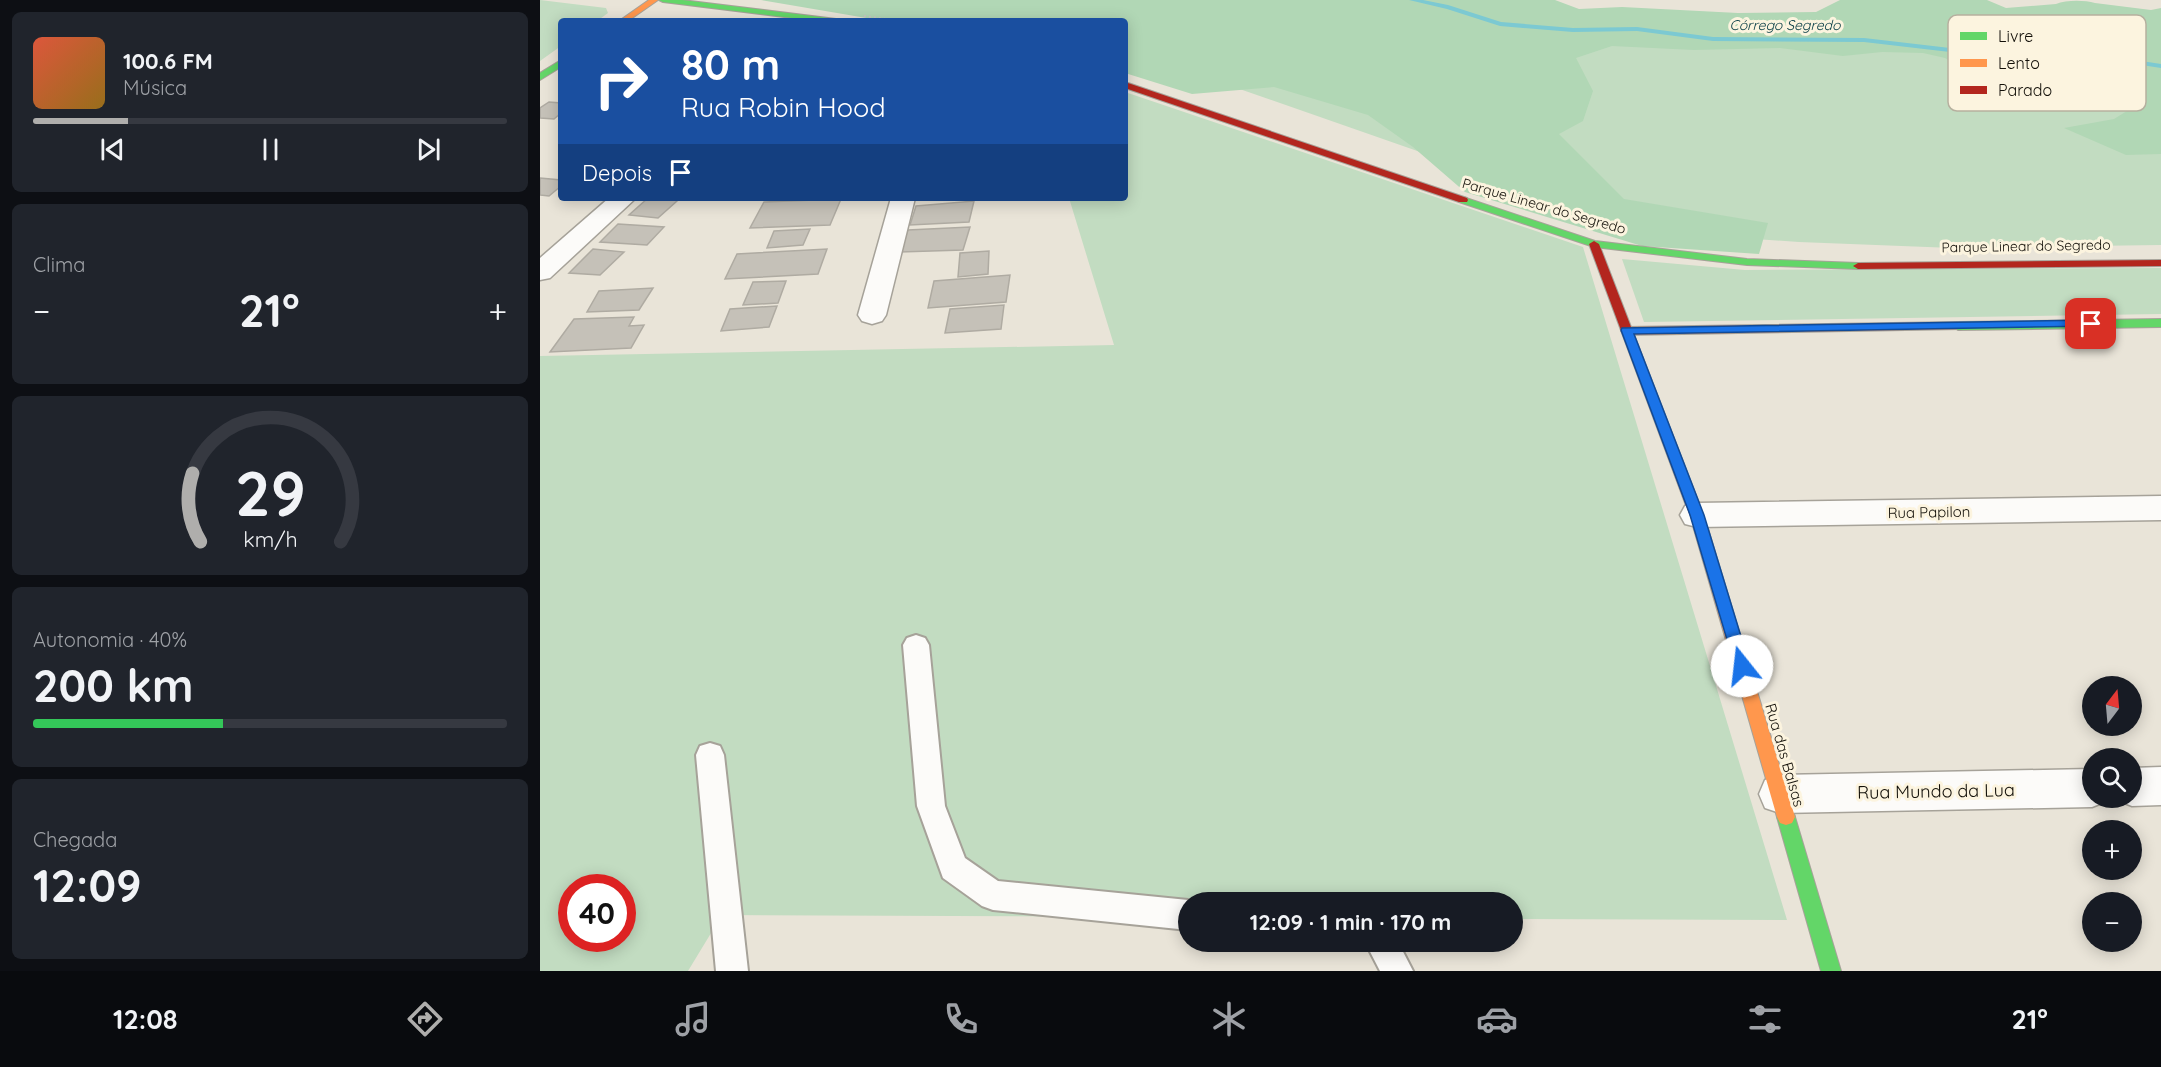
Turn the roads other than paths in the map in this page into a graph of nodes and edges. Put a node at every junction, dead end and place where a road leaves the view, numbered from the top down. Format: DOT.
graph roads {
  1 [pos="654,0"];
  2 [pos="663,0"];
  3 [pos="627,18"];
  4 [pos="813,18"];
  5 [pos="558,65"];
  6 [pos="540,77"];
  7 [pos="1128,86"];
  8 [pos="621,201"];
  9 [pos="902,201"];
  10 [pos="1594,244"];
  11 [pos="2161,263"];
  12 [pos="540,272"];
  13 [pos="872,315"];
  14 [pos="2161,323"];
  15 [pos="1626,330"];
  16 [pos="2161,508"];
  17 [pos="1697,515"];
  18 [pos="916,645"];
  19 [pos="710,755"];
  20 [pos="2161,786"];
  21 [pos="2142,787"];
  22 [pos="2082,788"];
  23 [pos="1780,794"];
  24 [pos="1178,914"];
  25 [pos="1387,952"];
  26 [pos="732,971"];
  27 [pos="1397,971"];
  28 [pos="1831,971"];
  1 -- 3 [label="main road"];
  2 -- 4 [label="main road"];
  5 -- 6 [label="main road"];
  7 -- 10 [label="main road"];
  8 -- 12 [label="street"];
  9 -- 13 [label="street"];
  10 -- 11 [label="main road"];
  10 -- 15 [label="main road, Rua das Balsas"];
  14 -- 15 [label="main road"];
  15 -- 17 [label="main road, Rua das Balsas"];
  16 -- 17 [label="street, Rua Papilon"];
  17 -- 23 [label="main road, Rua das Balsas"];
  18 -- 24 [label="lane"];
  19 -- 26 [label="lane"];
  20 -- 21 [label="street"];
  22 -- 23 [label="street, Rua Mundo da Lua"];
  23 -- 28 [label="main road, Rua das Balsas"];
  25 -- 27 [label="lane"];
}
